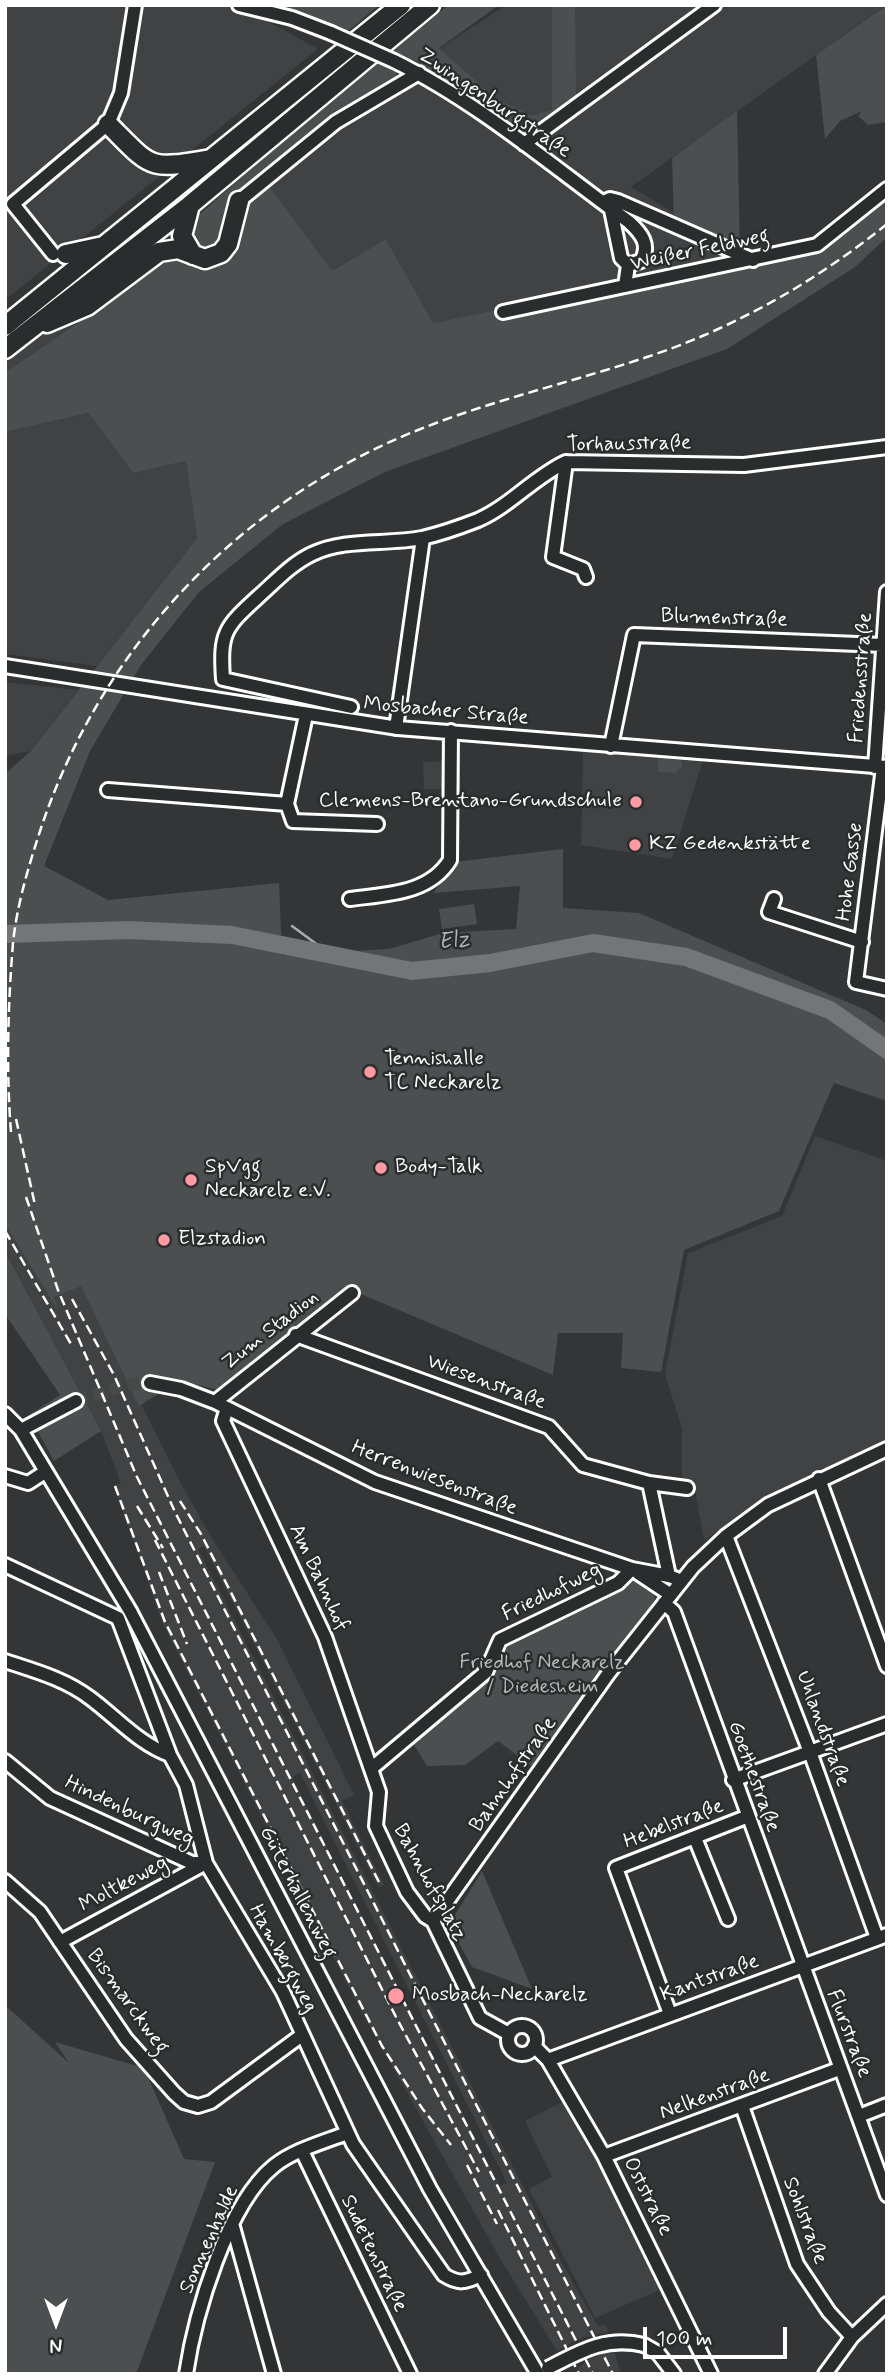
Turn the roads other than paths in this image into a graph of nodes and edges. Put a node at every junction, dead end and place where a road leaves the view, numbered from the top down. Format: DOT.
graph roads {
  1 [pos="135,5"];
  2 [pos="239,5"];
  3 [pos="401,5"];
  4 [pos="430,5"];
  5 [pos="714,5"];
  6 [pos="419,73"];
  7 [pos="108,124"];
  8 [pos="524,144"];
  9 [pos="214,159"];
  10 [pos="887,188"];
  11 [pos="239,201"];
  12 [pos="190,205"];
  13 [pos="607,206"];
  14 [pos="109,245"];
  15 [pos="60,254"];
  16 [pos="194,256"];
  17 [pos="753,260"];
  18 [pos="628,265"];
  19 [pos="625,286"];
  20 [pos="503,312"];
  21 [pos="5,326"];
  22 [pos="35,326"];
  23 [pos="5,349"];
  24 [pos="887,447"];
  25 [pos="566,462"];
  26 [pos="423,538"];
  27 [pos="586,577"];
  28 [pos="887,592"];
  29 [pos="883,645"];
  30 [pos="5,666"];
  31 [pos="351,707"];
  32 [pos="306,715"];
  33 [pos="396,728"];
  34 [pos="451,731"];
  35 [pos="611,746"];
  36 [pos="882,767"];
  37 [pos="108,790"];
  38 [pos="287,804"];
  39 [pos="377,824"];
  40 [pos="350,899"];
  41 [pos="774,899"];
  42 [pos="862,942"];
  43 [pos="887,989"];
  44 [pos="352,1293"];
  45 [pos="296,1335"];
  46 [pos="150,1383"];
  47 [pos="76,1401"];
  48 [pos="215,1402"];
  49 [pos="227,1408"];
  50 [pos="5,1414"];
  51 [pos="21,1430"];
  52 [pos="887,1449"];
  53 [pos="45,1472"];
  54 [pos="5,1476"];
  55 [pos="819,1479"];
  56 [pos="642,1481"];
  57 [pos="687,1488"];
  58 [pos="726,1536"];
  59 [pos="5,1565"];
  60 [pos="632,1569"];
  61 [pos="676,1579"];
  62 [pos="668,1599"];
  63 [pos="131,1611"];
  64 [pos="118,1619"];
  65 [pos="5,1661"];
  66 [pos="887,1666"];
  67 [pos="887,1724"];
  68 [pos="810,1752"];
  69 [pos="170,1755"];
  70 [pos="5,1761"];
  71 [pos="372,1768"];
  72 [pos="733,1780"];
  73 [pos="746,1817"];
  74 [pos="695,1838"];
  75 [pos="206,1863"];
  76 [pos="5,1881"];
  77 [pos="728,1919"];
  78 [pos="433,1921"];
  79 [pos="882,1936"];
  80 [pos="60,1942"];
  81 [pos="801,1966"];
  82 [pos="670,2014"];
  83 [pos="509,2034"];
  84 [pos="302,2035"];
  85 [pos="534,2046"];
  86 [pos="548,2060"];
  87 [pos="839,2069"];
  88 [pos="887,2105"];
  89 [pos="741,2106"];
  90 [pos="859,2116"];
  91 [pos="347,2133"];
  92 [pos="302,2151"];
  93 [pos="604,2156"];
  94 [pos="887,2195"];
  95 [pos="233,2227"];
  96 [pos="481,2276"];
  97 [pos="887,2304"];
  98 [pos="852,2337"];
  99 [pos="540,2372"];
  100 [pos="186,2374"];
  101 [pos="274,2374"];
  102 [pos="410,2374"];
  103 [pos="674,2374"];
  104 [pos="711,2374"];
  105 [pos="825,2374"];
  1 -- 7 [label="street"];
  2 -- 6 [label="street, Zwingenburgstraße, bridge"];
  3 -- 9 [label="highway"];
  4 -- 12 [label="highway"];
  5 -- 8 [label="street"];
  6 -- 8 [label="street, Zwingenburgstraße"];
  6 -- 11 [label="street"];
  7 -- 9 [label="highway"];
  7 -- 15 [label="street"];
  8 -- 13 [label="street, Zwingenburgstraße"];
  9 -- 14 [label="highway"];
  10 -- 17 [label="street, Weißer Feldweg"];
  11 -- 16 [label="highway"];
  12 -- 16 [label="highway"];
  12 -- 22 [label="highway"];
  13 -- 17 [label="street, Zwingenburgstraße"];
  13 -- 18 [label="street, Zwingenburgstraße"];
  13 -- 18 [label="street, Zwingenburgstraße"];
  14 -- 15 [label="highway"];
  14 -- 21 [label="highway"];
  16 -- 22 [label="highway"];
  17 -- 19 [label="street, Weißer Feldweg"];
  18 -- 19 [label="street, Zwingenburgstraße"];
  19 -- 20 [label="street, Weißer Feldweg"];
  22 -- 23 [label="highway"];
  24 -- 25 [label="street, Torhausstraße"];
  25 -- 26 [label="street, Torhausstraße"];
  25 -- 27 [label="street"];
  26 -- 31 [label="street, Torhausstraße"];
  26 -- 33 [label="street"];
  28 -- 29 [label="street, Friedensstraße"];
  29 -- 35 [label="street, Blumenstraße"];
  29 -- 36 [label="street, Friedensstraße"];
  30 -- 32 [label="street, Mosbacher Straße"];
  32 -- 33 [label="street, Mosbacher Straße"];
  32 -- 38 [label="street"];
  33 -- 34 [label="street, Mosbacher Straße"];
  34 -- 35 [label="street, Mosbacher Straße"];
  34 -- 40 [label="street"];
  35 -- 36 [label="street, Mosbacher Straße"];
  36 -- 42 [label="street, Hohe Gasse"];
  37 -- 38 [label="street"];
  38 -- 39 [label="street"];
  41 -- 42 [label="street"];
  42 -- 43 [label="street, Hohe Gasse"];
  44 -- 45 [label="street, Zum Stadion"];
  45 -- 48 [label="street, Zum Stadion"];
  45 -- 56 [label="street, Wiesenstraße"];
  46 -- 48 [label="street, Herrenwiesenstraße"];
  47 -- 51 [label="street"];
  48 -- 49 [label="street, Herrenwiesenstraße"];
  49 -- 60 [label="street, Herrenwiesenstraße"];
  49 -- 71 [label="street, Am Bahnhof"];
  50 -- 51 [label="street"];
  51 -- 53 [label="street, Güterhallenweg"];
  52 -- 55 [label="street, Bahnhofstraße"];
  53 -- 54 [label="street"];
  53 -- 63 [label="street, Güterhallenweg"];
  55 -- 58 [label="street, Bahnhofstraße"];
  55 -- 66 [label="street"];
  56 -- 57 [label="street, Wiesenstraße"];
  56 -- 61 [label="street"];
  58 -- 61 [label="street, Bahnhofstraße"];
  58 -- 68 [label="street, Uhlandstraße"];
  59 -- 64 [label="street"];
  60 -- 61 [label="street, Herrenwiesenstraße"];
  60 -- 62 [label="street, Herrenwiesenstraße"];
  60 -- 71 [label="street, Friedhofweg"];
  61 -- 62 [label="street, Bahnhofstraße"];
  62 -- 72 [label="street, Goethestraße"];
  62 -- 78 [label="street, Bahnhofstraße"];
  63 -- 64 [label="street"];
  63 -- 96 [label="street, Güterhallenweg"];
  64 -- 69 [label="street, Hambergweg"];
  65 -- 69 [label="street"];
  67 -- 68 [label="street"];
  68 -- 72 [label="street"];
  68 -- 79 [label="street, Uhlandstraße"];
  69 -- 75 [label="street, Hambergweg"];
  70 -- 75 [label="street, Hindenburgweg"];
  71 -- 78 [label="street, Bahnhofsplatz"];
  72 -- 73 [label="street, Goethestraße"];
  73 -- 74 [label="street, Hebelstraße"];
  73 -- 81 [label="street, Goethestraße"];
  74 -- 77 [label="street"];
  74 -- 82 [label="street, Hebelstraße"];
  75 -- 80 [label="street, Moltkeweg"];
  75 -- 84 [label="street, Hambergweg"];
  76 -- 80 [label="street, Bismarckweg"];
  78 -- 83 [label="street, Bahnhofsplatz"];
  79 -- 81 [label="street, Kantstraße"];
  80 -- 84 [label="street, Bismarckweg"];
  81 -- 82 [label="street, Kantstraße"];
  81 -- 87 [label="street, Flurstraße"];
  82 -- 86 [label="street, Kantstraße"];
  83 -- 85 [label="street"];
  83 -- 85 [label="street"];
  84 -- 91 [label="street, Hambergweg"];
  85 -- 86 [label="street, Oststraße"];
  86 -- 93 [label="street, Oststraße"];
  87 -- 89 [label="street, Nelkenstraße"];
  87 -- 90 [label="street, Flurstraße"];
  88 -- 90 [label="street"];
  89 -- 93 [label="street, Nelkenstraße"];
  89 -- 98 [label="street, Sohlstraße"];
  90 -- 94 [label="street, Flurstraße"];
  91 -- 92 [label="street, Sonnenhalde"];
  91 -- 96 [label="street, Hambergweg"];
  92 -- 95 [label="street, Sonnenhalde"];
  92 -- 102 [label="street, Sudetenstraße"];
  93 -- 104 [label="street, Oststraße"];
  95 -- 100 [label="street, Sonnenhalde"];
  95 -- 101 [label="street"];
  96 -- 99 [label="street, Güterhallenweg"];
  97 -- 98 [label="street"];
  98 -- 105 [label="street"];
  99 -- 103 [label="street, bridge"];
}
